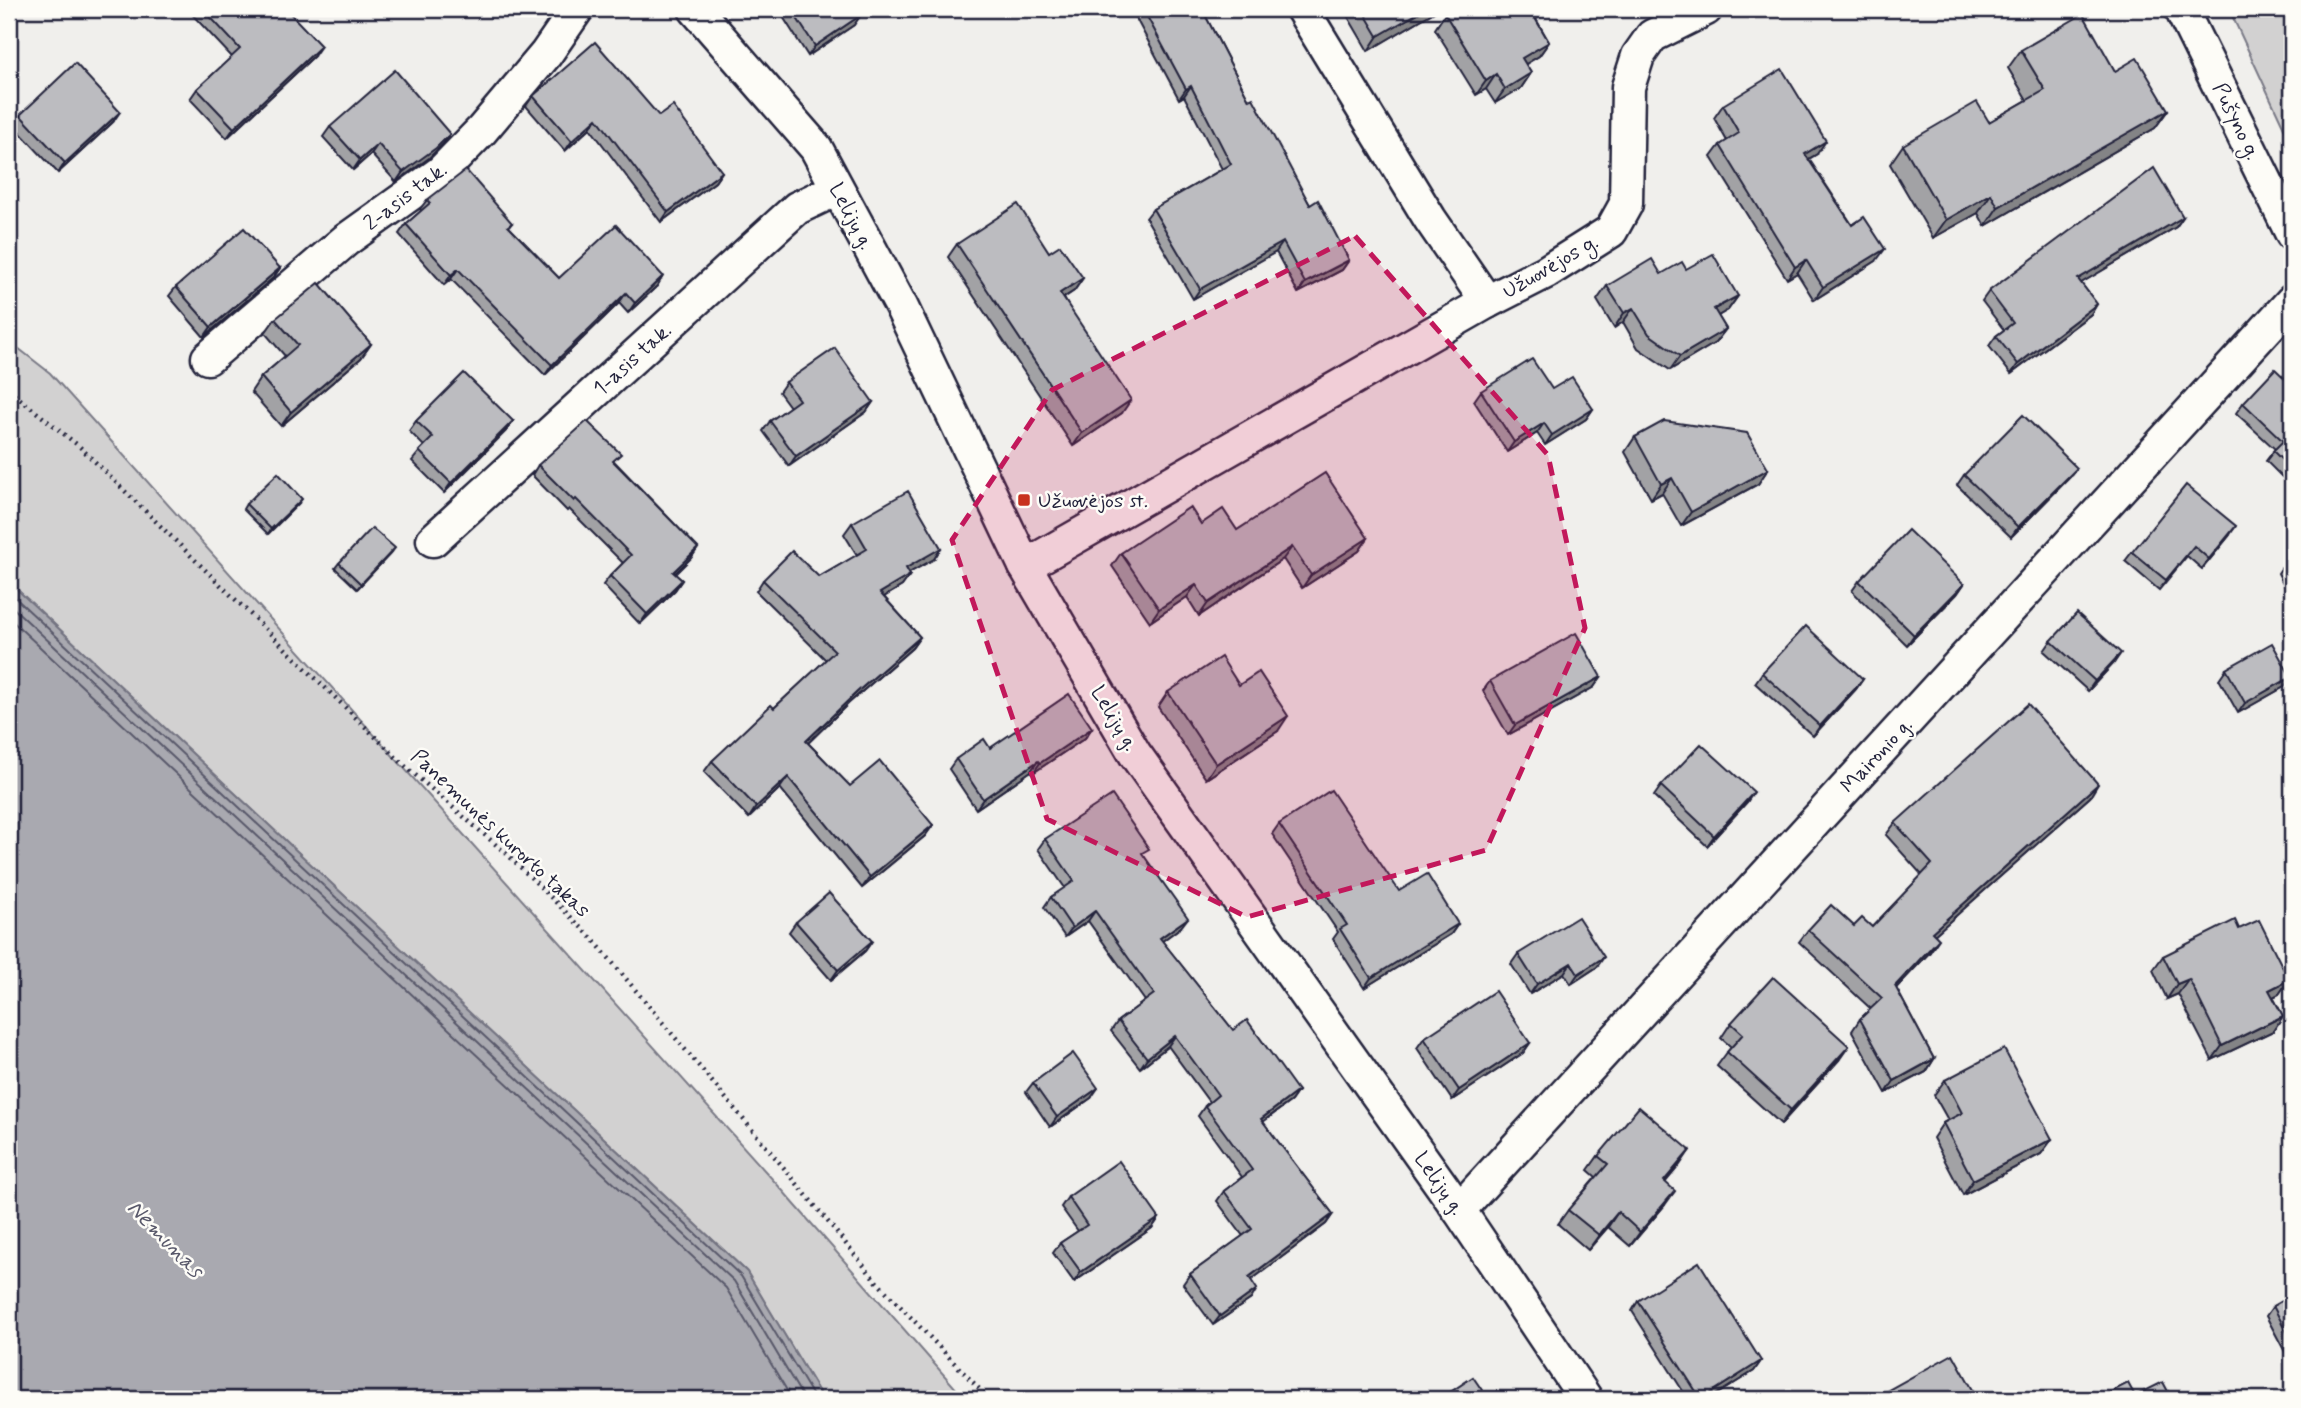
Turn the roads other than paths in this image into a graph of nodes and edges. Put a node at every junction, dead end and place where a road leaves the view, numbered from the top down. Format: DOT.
graph roads {
  1 [pos="577,9"];
  2 [pos="695,9"];
  3 [pos="1302,9"];
  4 [pos="1706,9"];
  5 [pos="2181,9"];
  6 [pos="837,188"];
  7 [pos="2292,234"];
  8 [pos="2292,301"];
  9 [pos="1487,302"];
  10 [pos="208,358"];
  11 [pos="433,540"];
  12 [pos="1026,565"];
  13 [pos="1459,1210"];
  14 [pos="1586,1399"];
  1 -- 10 [label="street, 2-asis tak."];
  2 -- 6 [label="street, Lelijų g."];
  3 -- 9 [label="street, Užuovėjos g."];
  4 -- 9 [label="street, Užuovėjos g."];
  5 -- 7 [label="street, Pušyno g."];
  6 -- 11 [label="street, 1-asis tak."];
  6 -- 12 [label="street, Lelijų g."];
  8 -- 13 [label="street, Maironio g."];
  9 -- 12 [label="street"];
  12 -- 13 [label="street, Lelijų g."];
  13 -- 14 [label="street, Lelijų g."];
}
